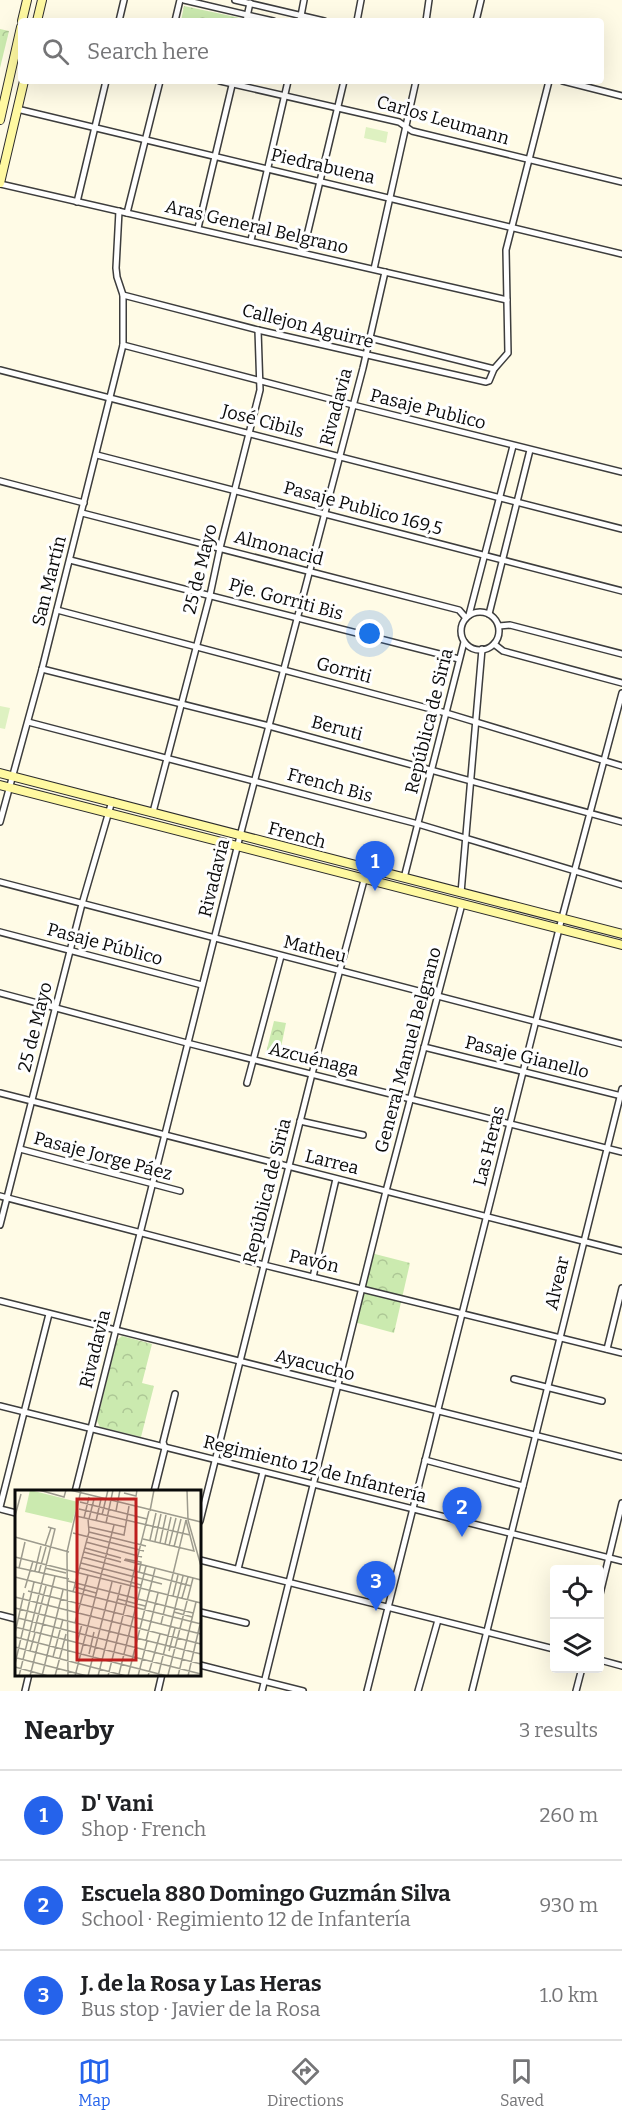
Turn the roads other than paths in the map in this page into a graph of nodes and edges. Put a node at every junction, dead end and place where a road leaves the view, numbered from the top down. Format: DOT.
graph roads {
  1 [pos="27,0"];
  2 [pos="42,0"];
  3 [pos="124,0"];
  4 [pos="182,0"];
  5 [pos="235,0"];
  6 [pos="304,0"];
  7 [pos="362,0"];
  8 [pos="429,0"];
  9 [pos="481,0"];
  10 [pos="250,3"];
  11 [pos="23,18"];
  12 [pos="38,18"];
  13 [pos="120,18"];
  14 [pos="176,18"];
  15 [pos="247,18"];
  16 [pos="300,18"];
  17 [pos="358,18"];
  18 [pos="426,18"];
  19 [pos="477,18"];
  20 [pos="18,40"];
  21 [pos="23,84"];
  22 [pos="105,84"];
  23 [pos="159,84"];
  24 [pos="233,84"];
  25 [pos="241,84"];
  26 [pos="287,84"];
  27 [pos="343,84"];
  28 [pos="415,84"];
  29 [pos="548,84"];
  30 [pos="575,84"];
  31 [pos="285,95"];
  32 [pos="622,96"];
  33 [pos="338,108"];
  34 [pos="18,109"];
  35 [pos="0,120"];
  36 [pos="96,126"];
  37 [pos="407,127"];
  38 [pos="146,140"];
  39 [pos="215,157"];
  40 [pos="530,160"];
  41 [pos="267,169"];
  42 [pos="320,181"];
  43 [pos="622,182"];
  44 [pos="0,184"];
  45 [pos="392,198"];
  46 [pos="77,202"];
  47 [pos="119,211"];
  48 [pos="127,213"];
  49 [pos="512,226"];
  50 [pos="198,228"];
  51 [pos="251,240"];
  52 [pos="303,252"];
  53 [pos="622,254"];
  54 [pos="374,269"];
  55 [pos="385,272"];
  56 [pos="123,295"];
  57 [pos="507,300"];
  58 [pos="258,330"];
  59 [pos="370,338"];
  60 [pos="123,345"];
  61 [pos="366,356"];
  62 [pos="494,369"];
  63 [pos="0,370"];
  64 [pos="260,381"];
  65 [pos="111,398"];
  66 [pos="353,405"];
  67 [pos="250,433"];
  68 [pos="513,446"];
  69 [pos="530,450"];
  70 [pos="97,455"];
  71 [pos="339,456"];
  72 [pos="622,472"];
  73 [pos="0,481"];
  74 [pos="235,490"];
  75 [pos="499,497"];
  76 [pos="517,502"];
  77 [pos="84,503"];
  78 [pos="82,513"];
  79 [pos="324,514"];
  80 [pos="622,529"];
  81 [pos="220,548"];
  82 [pos="484,555"];
  83 [pos="70,560"];
  84 [pos="502,560"];
  85 [pos="309,572"];
  86 [pos="622,591"];
  87 [pos="210,595"];
  88 [pos="57,610"];
  89 [pos="489,614"];
  90 [pos="467,617"];
  91 [pos="298,618"];
  92 [pos="499,626"];
  93 [pos="465,642"];
  94 [pos="494,644"];
  95 [pos="195,647"];
  96 [pos="482,650"];
  97 [pos="622,654"];
  98 [pos="459,659"];
  99 [pos="42,669"];
  100 [pos="285,670"];
  101 [pos="622,683"];
  102 [pos="622,693"];
  103 [pos="181,704"];
  104 [pos="446,713"];
  105 [pos="28,722"];
  106 [pos="475,722"];
  107 [pos="269,726"];
  108 [pos="167,758"];
  109 [pos="604,761"];
  110 [pos="622,766"];
  111 [pos="432,769"];
  112 [pos="0,772"];
  113 [pos="13,776"];
  114 [pos="470,780"];
  115 [pos="255,781"];
  116 [pos="0,785"];
  117 [pos="9,788"];
  118 [pos="112,801"];
  119 [pos="153,812"];
  120 [pos="109,813"];
  121 [pos="590,814"];
  122 [pos="0,822"];
  123 [pos="622,822"];
  124 [pos="418,824"];
  125 [pos="240,836"];
  126 [pos="466,840"];
  127 [pos="237,846"];
  128 [pos="367,869"];
  129 [pos="575,872"];
  130 [pos="404,878"];
  131 [pos="364,879"];
  132 [pos="0,882"];
  133 [pos="622,885"];
  134 [pos="461,893"];
  135 [pos="82,904"];
  136 [pos="462,904"];
  137 [pos="562,919"];
  138 [pos="559,929"];
  139 [pos="0,932"];
  140 [pos="622,934"];
  141 [pos="214,938"];
  142 [pos="622,945"];
  143 [pos="70,950"];
  144 [pos="281,956"];
  145 [pos="340,970"];
  146 [pos="202,985"];
  147 [pos="0,993"];
  148 [pos="438,995"];
  149 [pos="55,1008"];
  150 [pos="536,1021"];
  151 [pos="187,1043"];
  152 [pos="622,1044"];
  153 [pos="424,1047"];
  154 [pos="254,1059"];
  155 [pos="523,1072"];
  156 [pos="312,1074"];
  157 [pos="248,1083"];
  158 [pos="622,1089"];
  159 [pos="0,1093"];
  160 [pos="621,1096"];
  161 [pos="411,1099"];
  162 [pos="32,1101"];
  163 [pos="300,1121"];
  164 [pos="510,1124"];
  165 [pos="164,1135"];
  166 [pos="363,1135"];
  167 [pos="608,1148"];
  168 [pos="20,1149"];
  169 [pos="622,1152"];
  170 [pos="289,1166"];
  171 [pos="336,1179"];
  172 [pos="153,1184"];
  173 [pos="180,1191"];
  174 [pos="386,1191"];
  175 [pos="3,1197"];
  176 [pos="487,1217"];
  177 [pos="0,1225"];
  178 [pos="140,1232"];
  179 [pos="583,1241"];
  180 [pos="622,1251"];
  181 [pos="264,1265"];
  182 [pos="313,1277"];
  183 [pos="362,1288"];
  184 [pos="622,1288"];
  185 [pos="0,1301"];
  186 [pos="463,1313"];
  187 [pos="49,1314"];
  188 [pos="115,1330"];
  189 [pos="560,1338"];
  190 [pos="607,1349"];
  191 [pos="622,1353"];
  192 [pos="240,1362"];
  193 [pos="514,1379"];
  194 [pos="337,1386"];
  195 [pos="548,1387"];
  196 [pos="175,1394"];
  197 [pos="602,1401"];
  198 [pos="0,1406"];
  199 [pos="438,1411"];
  200 [pos="25,1413"];
  201 [pos="90,1428"];
  202 [pos="536,1435"];
  203 [pos="165,1448"];
  204 [pos="622,1457"];
  205 [pos="215,1460"];
  206 [pos="425,1460"];
  207 [pos="263,1472"];
  208 [pos="315,1484"];
  209 [pos="523,1486"];
  210 [pos="75,1490"];
  211 [pos="154,1490"];
  212 [pos="622,1503"];
  213 [pos="0,1508"];
  214 [pos="412,1508"];
  215 [pos="15,1513"];
  216 [pos="201,1517"];
  217 [pos="511,1533"];
  218 [pos="608,1558"];
  219 [pos="201,1560"];
  220 [pos="622,1561"];
  221 [pos="238,1569"];
  222 [pos="604,1576"];
  223 [pos="290,1582"];
  224 [pos="388,1607"];
  225 [pos="201,1612"];
  226 [pos="0,1615"];
  227 [pos="15,1619"];
  228 [pos="438,1620"];
  229 [pos="246,1623"];
  230 [pos="487,1632"];
  231 [pos="550,1648"];
  232 [pos="604,1661"];
  233 [pos="201,1665"];
  234 [pos="622,1666"];
  235 [pos="581,1673"];
  236 [pos="29,1676"];
  237 [pos="162,1676"];
  238 [pos="265,1681"];
  239 [pos="25,1691"];
  240 [pos="158,1691"];
  241 [pos="262,1691"];
  242 [pos="303,1691"];
  243 [pos="367,1691"];
  244 [pos="418,1691"];
  245 [pos="472,1691"];
  246 [pos="576,1691"];
  1 -- 11 [label="main road"];
  2 -- 12 [label="main road"];
  3 -- 13 [label="street"];
  4 -- 14 [label="street"];
  4 -- 15 [label="street"];
  5 -- 10 [label="street"];
  6 -- 16 [label="street"];
  7 -- 17 [label="street"];
  8 -- 18 [label="street"];
  9 -- 19 [label="street"];
  10 -- 15 [label="street"];
  10 -- 16 [label="street"];
  20 -- 35 [label="main road"];
  21 -- 34 [label="main road"];
  22 -- 36 [label="street"];
  23 -- 38 [label="street"];
  24 -- 39 [label="street"];
  25 -- 31 [label="street, Carlos Leumann"];
  26 -- 31 [label="street"];
  27 -- 33 [label="street"];
  28 -- 37 [label="street"];
  29 -- 40 [label="street"];
  30 -- 32 [label="street"];
  31 -- 33 [label="street, Carlos Leumann"];
  31 -- 41 [label="street"];
  33 -- 37 [label="street, Carlos Leumann"];
  33 -- 42 [label="street"];
  34 -- 36 [label="street, Piedrabuena"];
  34 -- 44 [label="main road"];
  36 -- 38 [label="street, Piedrabuena"];
  36 -- 46 [label="street"];
  37 -- 40 [label="street, Carlos Leumann"];
  37 -- 45 [label="street"];
  38 -- 39 [label="street, Piedrabuena"];
  38 -- 48 [label="street"];
  39 -- 41 [label="street, Piedrabuena"];
  39 -- 50 [label="street"];
  40 -- 43 [label="street, Carlos Leumann"];
  40 -- 49 [label="street"];
  41 -- 42 [label="street, Piedrabuena"];
  41 -- 51 [label="street"];
  42 -- 45 [label="street, Piedrabuena"];
  42 -- 52 [label="street"];
  44 -- 46 [label="street, Aras General Belgrano"];
  45 -- 49 [label="street, Piedrabuena"];
  45 -- 54 [label="street"];
  46 -- 47 [label="street, Aras General Belgrano"];
  47 -- 48 [label="street, Aras General Belgrano"];
  47 -- 56 [label="street, San Martín"];
  48 -- 50 [label="street, Aras General Belgrano"];
  49 -- 53 [label="street, Piedrabuena"];
  49 -- 57 [label="street"];
  50 -- 51 [label="street, Aras General Belgrano"];
  51 -- 52 [label="street, Aras General Belgrano"];
  52 -- 54 [label="street, Aras General Belgrano"];
  54 -- 55 [label="street, Aras General Belgrano"];
  55 -- 57 [label="street, Aras General Belgrano"];
  55 -- 59 [label="street, Rivadavia"];
  56 -- 58 [label="street, Callejon Aguirre"];
  56 -- 60 [label="street, San Martín"];
  57 -- 62 [label="street"];
  58 -- 61 [label="street, Callejon Aguirre"];
  58 -- 64 [label="street, 25 de Mayo"];
  59 -- 61 [label="street, Rivadavia"];
  59 -- 62 [label="street, Callejon Aguirre"];
  60 -- 64 [label="street, Pasaje Publico"];
  60 -- 65 [label="street, San Martín"];
  61 -- 62 [label="street, Callejon Aguirre"];
  61 -- 66 [label="street, Rivadavia"];
  63 -- 65 [label="street, José Cibils"];
  64 -- 66 [label="street, Pasaje Publico"];
  64 -- 67 [label="street, 25 de Mayo"];
  65 -- 67 [label="street, José Cibils"];
  65 -- 70 [label="street, San Martín"];
  66 -- 68 [label="street, Pasaje Publico"];
  66 -- 71 [label="street, Rivadavia"];
  67 -- 71 [label="street, José Cibils"];
  67 -- 74 [label="street, 25 de Mayo"];
  68 -- 69 [label="street, Pasaje Publico"];
  68 -- 75 [label="street"];
  69 -- 72 [label="street, Pasaje Publico"];
  69 -- 76 [label="street"];
  70 -- 74 [label="street, Pasaje Publico 169,5"];
  70 -- 77 [label="street, San Martín"];
  71 -- 75 [label="street, José Cibils"];
  71 -- 79 [label="street, Rivadavia"];
  73 -- 77 [label="street"];
  74 -- 79 [label="street, Pasaje Publico 169,5"];
  74 -- 81 [label="street, 25 de Mayo"];
  75 -- 76 [label="street, José Cibils"];
  75 -- 82 [label="street"];
  76 -- 80 [label="street, José Cibils"];
  76 -- 84 [label="street"];
  77 -- 78 [label="street, San Martín"];
  78 -- 81 [label="street, Almonacid"];
  78 -- 83 [label="street, San Martín"];
  79 -- 82 [label="street, Pasaje Publico 169,5"];
  79 -- 85 [label="street, Rivadavia"];
  81 -- 85 [label="street, Almonacid"];
  81 -- 87 [label="street, 25 de Mayo"];
  82 -- 84 [label="street, Pasaje Publico 169,5"];
  82 -- 90 [label="street"];
  83 -- 87 [label="street, Pje. Gorriti Bis"];
  83 -- 88 [label="street, San Martín"];
  84 -- 86 [label="street, Pasaje Publico 169,5"];
  84 -- 89 [label="street"];
  85 -- 90 [label="street, Almonacid"];
  85 -- 91 [label="street, Rivadavia"];
  87 -- 91 [label="street, Pje. Gorriti Bis"];
  87 -- 95 [label="street, 25 de Mayo"];
  88 -- 95 [label="street, Gorriti"];
  88 -- 99 [label="street, San Martín"];
  89 -- 90 [label="street"];
  89 -- 92 [label="street"];
  90 -- 93 [label="street"];
  91 -- 98 [label="street, Pje. Gorriti Bis"];
  91 -- 100 [label="street, Rivadavia"];
  92 -- 94 [label="street"];
  92 -- 97 [label="street"];
  93 -- 96 [label="street"];
  93 -- 98 [label="street, República de Siria"];
  94 -- 96 [label="street"];
  94 -- 101 [label="street"];
  95 -- 100 [label="street, Gorriti"];
  95 -- 103 [label="street, 25 de Mayo"];
  96 -- 106 [label="street, República de Siria"];
  98 -- 104 [label="street, República de Siria"];
  99 -- 103 [label="street, Beruti"];
  99 -- 105 [label="street, San Martín"];
  100 -- 104 [label="street, Gorriti"];
  100 -- 107 [label="street, Rivadavia"];
  102 -- 109 [label="street, Las Heras"];
  103 -- 107 [label="street, Beruti"];
  103 -- 108 [label="street, 25 de Mayo"];
  104 -- 106 [label="street, Gorriti"];
  104 -- 111 [label="street, República de Siria"];
  105 -- 108 [label="street, French Bis"];
  105 -- 113 [label="street, San Martín"];
  106 -- 109 [label="street, Gorriti"];
  106 -- 114 [label="street, República de Siria"];
  107 -- 111 [label="street, Beruti"];
  107 -- 115 [label="street, Rivadavia"];
  108 -- 115 [label="street, French Bis"];
  108 -- 119 [label="street, 25 de Mayo"];
  109 -- 110 [label="street, Gorriti"];
  109 -- 121 [label="street, Las Heras"];
  111 -- 114 [label="street, Beruti"];
  111 -- 124 [label="street, República de Siria"];
  112 -- 113 [label="main road, French"];
  113 -- 117 [label="street, San Martín"];
  113 -- 118 [label="main road, French"];
  114 -- 121 [label="street, Beruti"];
  114 -- 126 [label="street, República de Siria"];
  115 -- 124 [label="street, French Bis"];
  115 -- 125 [label="street, Rivadavia"];
  116 -- 117 [label="main road, French"];
  117 -- 120 [label="main road, French"];
  117 -- 122 [label="street, San Martín"];
  118 -- 119 [label="main road, French"];
  118 -- 120 [label="street, 25 de Mayo"];
  119 -- 125 [label="main road, French"];
  120 -- 127 [label="main road, French"];
  120 -- 135 [label="street, 25 de Mayo"];
  121 -- 123 [label="street, Beruti"];
  121 -- 129 [label="street, Las Heras"];
  124 -- 126 [label="street, French Bis"];
  124 -- 130 [label="street, República de Siria"];
  125 -- 127 [label="street, Rivadavia"];
  125 -- 128 [label="main road, French"];
  126 -- 129 [label="street, French Bis"];
  126 -- 134 [label="street, República de Siria"];
  127 -- 131 [label="main road, French"];
  127 -- 141 [label="street, Rivadavia"];
  128 -- 130 [label="main road, French"];
  128 -- 131 [label="street, República de Siria"];
  129 -- 133 [label="street, French Bis"];
  129 -- 137 [label="street, Las Heras"];
  130 -- 134 [label="main road, French"];
  131 -- 136 [label="main road, French"];
  131 -- 145 [label="street, República de Siria"];
  132 -- 135 [label="street, Matheu"];
  134 -- 137 [label="main road, French"];
  135 -- 141 [label="street, Matheu"];
  135 -- 143 [label="street, 25 de Mayo"];
  136 -- 138 [label="main road, French"];
  136 -- 148 [label="street, General Manuel Belgrano"];
  137 -- 138 [label="street, Las Heras"];
  137 -- 140 [label="main road, French"];
  138 -- 142 [label="main road, French"];
  138 -- 150 [label="street, Las Heras"];
  139 -- 143 [label="street, Pasaje Público"];
  141 -- 144 [label="street, Matheu"];
  141 -- 146 [label="street, Rivadavia"];
  143 -- 146 [label="street, Pasaje Público"];
  143 -- 149 [label="street, 25 de Mayo"];
  144 -- 145 [label="street, Matheu"];
  144 -- 154 [label="street"];
  145 -- 148 [label="street, Matheu"];
  145 -- 156 [label="street, República de Siria"];
  146 -- 151 [label="street, Rivadavia"];
  147 -- 149 [label="street, Azcuénaga"];
  148 -- 150 [label="street, Matheu"];
  148 -- 153 [label="street, General Manuel Belgrano"];
  149 -- 151 [label="street, Azcuénaga"];
  149 -- 162 [label="street, 25 de Mayo"];
  150 -- 152 [label="street, Matheu"];
  150 -- 155 [label="street, Las Heras"];
  151 -- 154 [label="street, Azcuénaga"];
  151 -- 165 [label="street, Rivadavia"];
  153 -- 155 [label="street, Pasaje Gianello"];
  153 -- 161 [label="street, General Manuel Belgrano"];
  154 -- 156 [label="street, Azcuénaga"];
  154 -- 157 [label="street"];
  155 -- 160 [label="street, Pasaje Gianello"];
  155 -- 164 [label="street, Las Heras"];
  156 -- 161 [label="street, Azcuénaga"];
  156 -- 163 [label="street, República de Siria"];
  158 -- 160 [label="street, Alvear"];
  159 -- 162 [label="street, Larrea"];
  160 -- 167 [label="street, Alvear"];
  161 -- 164 [label="street, Azcuénaga"];
  161 -- 174 [label="street, General Manuel Belgrano"];
  162 -- 165 [label="street, Larrea"];
  162 -- 168 [label="street, 25 de Mayo"];
  163 -- 166 [label="street"];
  163 -- 170 [label="street, República de Siria"];
  164 -- 167 [label="street, Azcuénaga"];
  164 -- 176 [label="street, Las Heras"];
  165 -- 170 [label="street, Larrea"];
  165 -- 172 [label="street, Rivadavia"];
  167 -- 169 [label="street, Azcuénaga"];
  167 -- 179 [label="street, Alvear"];
  168 -- 172 [label="street, Pasaje Jorge Páez"];
  168 -- 175 [label="street, 25 de Mayo"];
  170 -- 171 [label="street, Larrea"];
  170 -- 181 [label="street, República de Siria"];
  171 -- 174 [label="street, Larrea"];
  171 -- 182 [label="street"];
  172 -- 173 [label="street, Pasaje Jorge Páez"];
  172 -- 178 [label="street, Rivadavia"];
  174 -- 176 [label="street, Larrea"];
  174 -- 183 [label="street, General Manuel Belgrano"];
  175 -- 177 [label="street, 25 de Mayo"];
  175 -- 178 [label="street, Pavón"];
  176 -- 179 [label="street, Larrea"];
  176 -- 186 [label="street, Las Heras"];
  178 -- 181 [label="street, Pavón"];
  178 -- 188 [label="street, Rivadavia"];
  179 -- 180 [label="street, Larrea"];
  179 -- 189 [label="street, Alvear"];
  181 -- 182 [label="street, Pavón"];
  181 -- 192 [label="street, República de Siria"];
  182 -- 183 [label="street, Pavón"];
  183 -- 186 [label="street, Pavón"];
  183 -- 194 [label="street, General Manuel Belgrano"];
  184 -- 190 [label="street"];
  185 -- 187 [label="street, Ayacucho"];
  186 -- 189 [label="street, Pavón"];
  186 -- 199 [label="street, Las Heras"];
  187 -- 188 [label="street, Ayacucho"];
  187 -- 200 [label="street"];
  188 -- 192 [label="street, Ayacucho"];
  188 -- 201 [label="street, Rivadavia"];
  189 -- 190 [label="street, Pavón"];
  189 -- 195 [label="street, Alvear"];
  190 -- 191 [label="street, Pavón"];
  192 -- 194 [label="street, Ayacucho"];
  192 -- 205 [label="street, República de Siria"];
  193 -- 195 [label="street"];
  194 -- 199 [label="street, Ayacucho"];
  194 -- 208 [label="street, General Manuel Belgrano"];
  195 -- 197 [label="street"];
  195 -- 202 [label="street, Alvear"];
  196 -- 203 [label="street"];
  198 -- 200 [label="street, Regimiento 12 de Infantería"];
  199 -- 202 [label="street, Ayacucho"];
  199 -- 206 [label="street, Las Heras"];
  200 -- 201 [label="street, Regimiento 12 de Infantería"];
  200 -- 213 [label="street"];
  201 -- 203 [label="street, Regimiento 12 de Infantería"];
  201 -- 210 [label="street, Rivadavia"];
  202 -- 204 [label="street, Ayacucho"];
  202 -- 209 [label="street, Alvear"];
  203 -- 205 [label="street, Regimiento 12 de Infantería"];
  203 -- 211 [label="street"];
  205 -- 207 [label="street, Regimiento 12 de Infantería"];
  205 -- 216 [label="street, República de Siria"];
  206 -- 209 [label="street"];
  206 -- 214 [label="street, Las Heras"];
  207 -- 208 [label="street, Regimiento 12 de Infantería"];
  207 -- 221 [label="street"];
  208 -- 214 [label="street, Regimiento 12 de Infantería"];
  208 -- 223 [label="street, General Manuel Belgrano"];
  209 -- 217 [label="street, Alvear"];
  212 -- 218 [label="street"];
  213 -- 215 [label="street"];
  214 -- 217 [label="street, Regimiento 12 de Infantería"];
  214 -- 224 [label="street, Las Heras"];
  217 -- 218 [label="street, Regimiento 12 de Infantería"];
  217 -- 230 [label="street, Alvear"];
  218 -- 220 [label="street, Regimiento 12 de Infantería"];
  218 -- 222 [label="street"];
  219 -- 221 [label="street"];
  221 -- 223 [label="street"];
  223 -- 224 [label="street"];
  223 -- 238 [label="street, General Manuel Belgrano"];
  224 -- 228 [label="street"];
  224 -- 243 [label="street, Las Heras"];
  225 -- 229 [label="street"];
  226 -- 227 [label="street"];
  228 -- 230 [label="street"];
  228 -- 244 [label="street"];
  230 -- 231 [label="street"];
  230 -- 245 [label="street, Alvear"];
  232 -- 234 [label="street"];
  233 -- 238 [label="street"];
  235 -- 246 [label="street"];
  236 -- 239 [label="street"];
  237 -- 240 [label="street"];
  238 -- 241 [label="street, General Manuel Belgrano"];
  238 -- 242 [label="street"];
}
